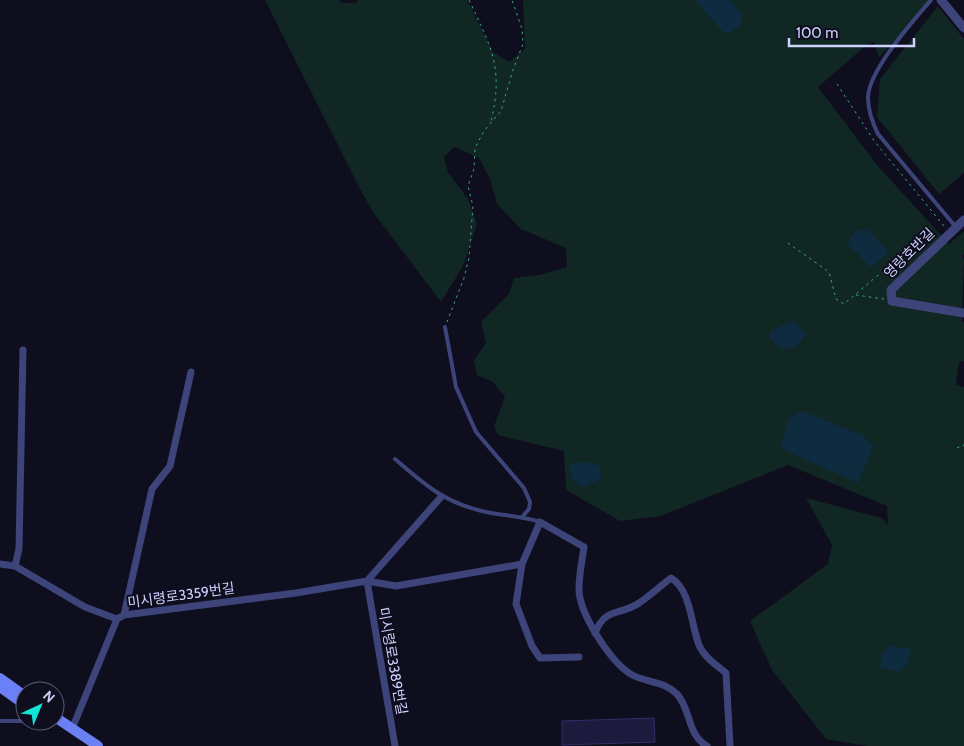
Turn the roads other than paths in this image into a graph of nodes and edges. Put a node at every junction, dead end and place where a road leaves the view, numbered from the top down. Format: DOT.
graph roads {
  1 [pos="931,0"];
  2 [pos="941,0"];
  3 [pos="964,28"];
  4 [pos="964,220"];
  5 [pos="955,226"];
  6 [pos="964,313"];
  7 [pos="445,328"];
  8 [pos="23,350"];
  9 [pos="191,372"];
  10 [pos="395,459"];
  11 [pos="441,497"];
  12 [pos="524,516"];
  13 [pos="540,522"];
  14 [pos="0,564"];
  15 [pos="522,564"];
  16 [pos="15,566"];
  17 [pos="367,581"];
  18 [pos="121,617"];
  19 [pos="595,633"];
  20 [pos="580,657"];
  21 [pos="0,678"];
  22 [pos="0,687"];
  23 [pos="15,689"];
  24 [pos="15,698"];
  25 [pos="0,721"];
  26 [pos="15,721"];
  27 [pos="65,726"];
  28 [pos="65,729"];
  29 [pos="71,732"];
  30 [pos="86,746"];
  31 [pos="98,746"];
  32 [pos="395,746"];
  33 [pos="707,746"];
  34 [pos="730,746"];
  1 -- 5 [label="lane"];
  2 -- 3 [label="street"];
  4 -- 5 [label="street, 영랑호반길"];
  5 -- 6 [label="street, 영랑호반길"];
  7 -- 12 [label="lane"];
  8 -- 16 [label="street"];
  9 -- 18 [label="street"];
  10 -- 11 [label="lane"];
  11 -- 12 [label="lane"];
  11 -- 17 [label="street"];
  12 -- 13 [label="lane"];
  13 -- 15 [label="street"];
  13 -- 19 [label="street"];
  14 -- 16 [label="street"];
  15 -- 17 [label="street, 미시령로3359번길"];
  15 -- 20 [label="street"];
  16 -- 18 [label="street"];
  17 -- 18 [label="street, 미시령로3359번길"];
  17 -- 32 [label="street, 미시령로3389번길"];
  18 -- 29 [label="street, 미시령로3359번길"];
  19 -- 33 [label="street"];
  19 -- 34 [label="street"];
  21 -- 23 [label="main road"];
  22 -- 24 [label="main road"];
  25 -- 26 [label="lane"];
  27 -- 29 [label="main road"];
  28 -- 29 [label="main road"];
  29 -- 30 [label="main road"];
  29 -- 31 [label="main road"];
}
